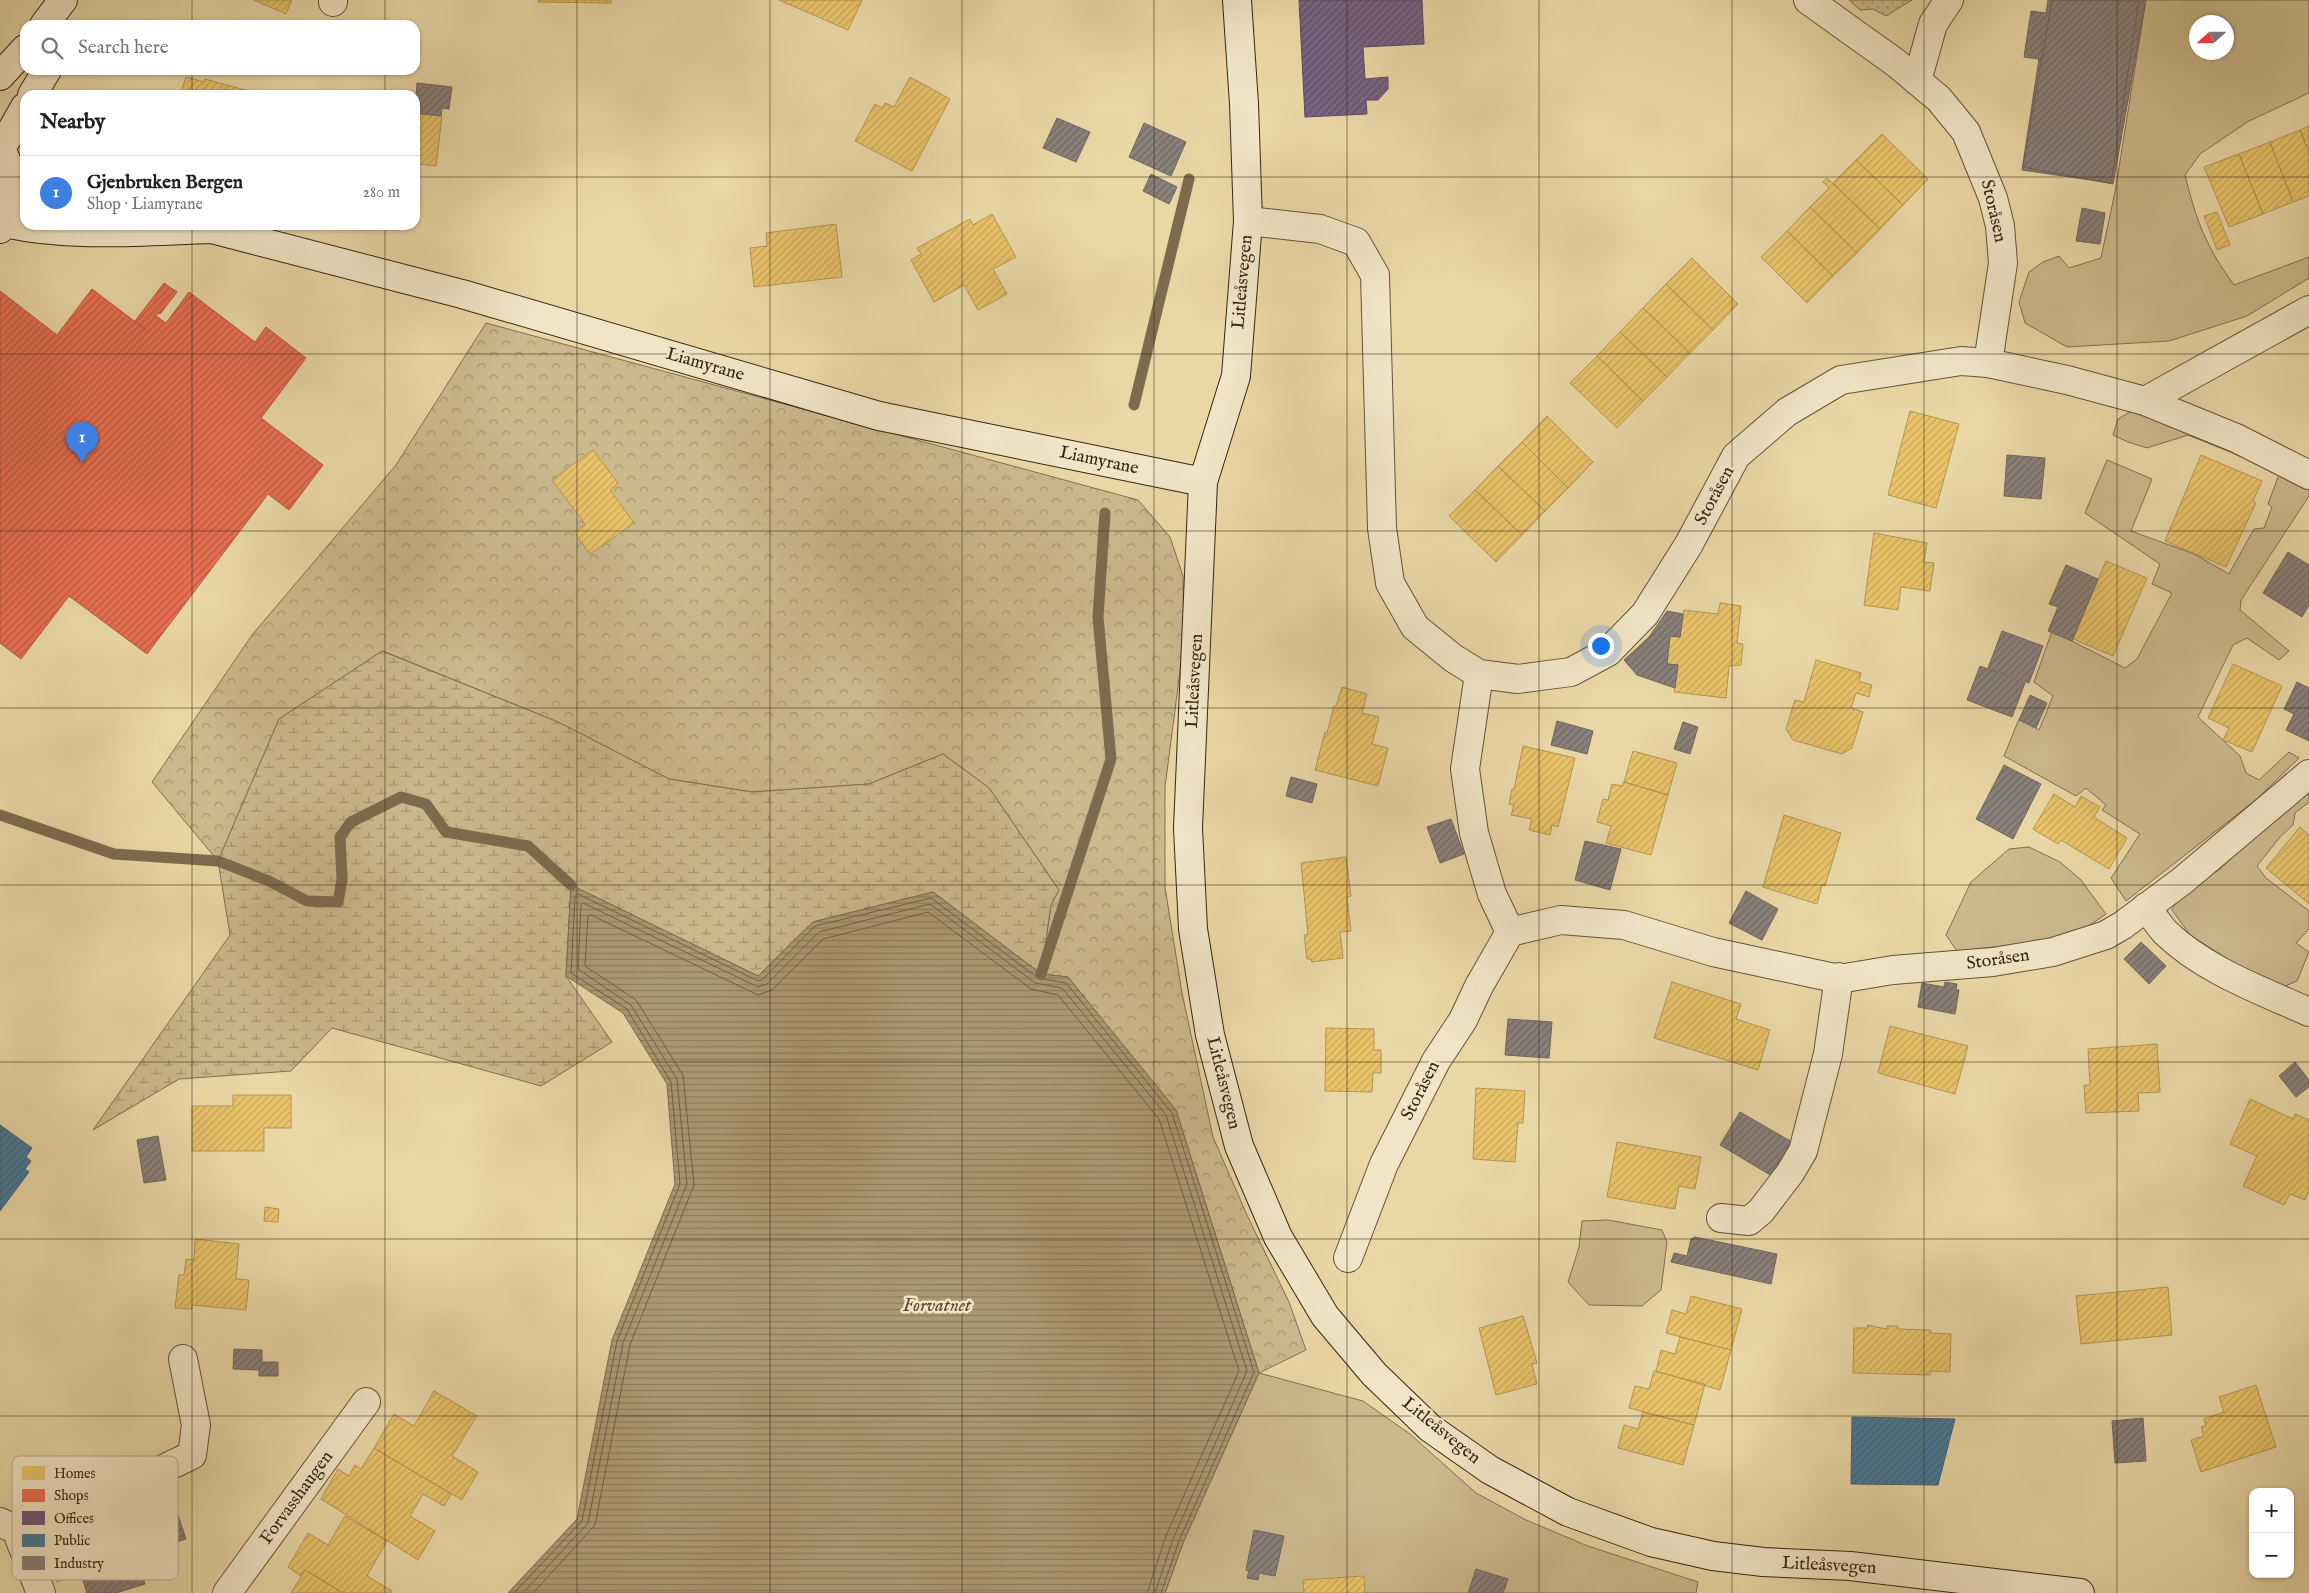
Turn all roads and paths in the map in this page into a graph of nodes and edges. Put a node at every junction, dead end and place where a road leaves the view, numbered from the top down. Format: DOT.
graph roads {
  1 [pos="63,0"];
  2 [pos="76,0"];
  3 [pos="1237,0"];
  4 [pos="1808,0"];
  5 [pos="1949,0"];
  6 [pos="48,20"];
  7 [pos="68,20"];
  8 [pos="20,54"];
  9 [pos="43,75"];
  10 [pos="0,76"];
  11 [pos="1917,81"];
  12 [pos="35,90"];
  13 [pos="20,124"];
  14 [pos="9,162"];
  15 [pos="1248,221"];
  16 [pos="2,226"];
  17 [pos="20,228"];
  18 [pos="49,230"];
  19 [pos="133,230"];
  20 [pos="216,230"];
  21 [pos="2309,310"];
  22 [pos="1988,363"];
  23 [pos="2145,401"];
  24 [pos="2309,475"];
  25 [pos="1203,482"];
  26 [pos="1479,674"];
  27 [pos="2309,774"];
  28 [pos="2146,908"];
  29 [pos="1510,932"];
  30 [pos="1839,977"];
  31 [pos="2309,1012"];
  32 [pos="1721,1218"];
  33 [pos="1348,1258"];
  34 [pos="183,1359"];
  35 [pos="366,1402"];
  36 [pos="178,1462"];
  37 [pos="35,1580"];
  38 [pos="41,1593"];
  39 [pos="227,1593"];
  40 [pos="2080,1593"];
  1 -- 6 [label="street"];
  2 -- 7 [label="street"];
  3 -- 15 [label="street, Litleåsvegen"];
  4 -- 11 [label="street, Storåsen"];
  5 -- 11 [label="street"];
  8 -- 10 [label="street"];
  9 -- 12 [label="street"];
  11 -- 22 [label="street, Storåsen"];
  13 -- 14 [label="street"];
  14 -- 16 [label="street"];
  15 -- 25 [label="street, Litleåsvegen"];
  15 -- 26 [label="street, Storåsen"];
  16 -- 17 [label="street, Liamyrane"];
  18 -- 19 [label="street, Liamyrane"];
  20 -- 25 [label="street, Liamyrane"];
  21 -- 23 [label="street"];
  22 -- 23 [label="street, Storåsen"];
  22 -- 26 [label="street, Storåsen"];
  23 -- 24 [label="street, Storåsen"];
  25 -- 40 [label="street, Litleåsvegen"];
  26 -- 29 [label="street"];
  27 -- 28 [label="street, Storåsen"];
  28 -- 30 [label="street, Storåsen"];
  28 -- 31 [label="street"];
  29 -- 30 [label="street, Storåsen"];
  29 -- 33 [label="street, Storåsen"];
  30 -- 32 [label="street"];
  34 -- 36 [label="street"];
  35 -- 39 [label="street, Forvasshaugen"];
  37 -- 38 [label="street"];
}
